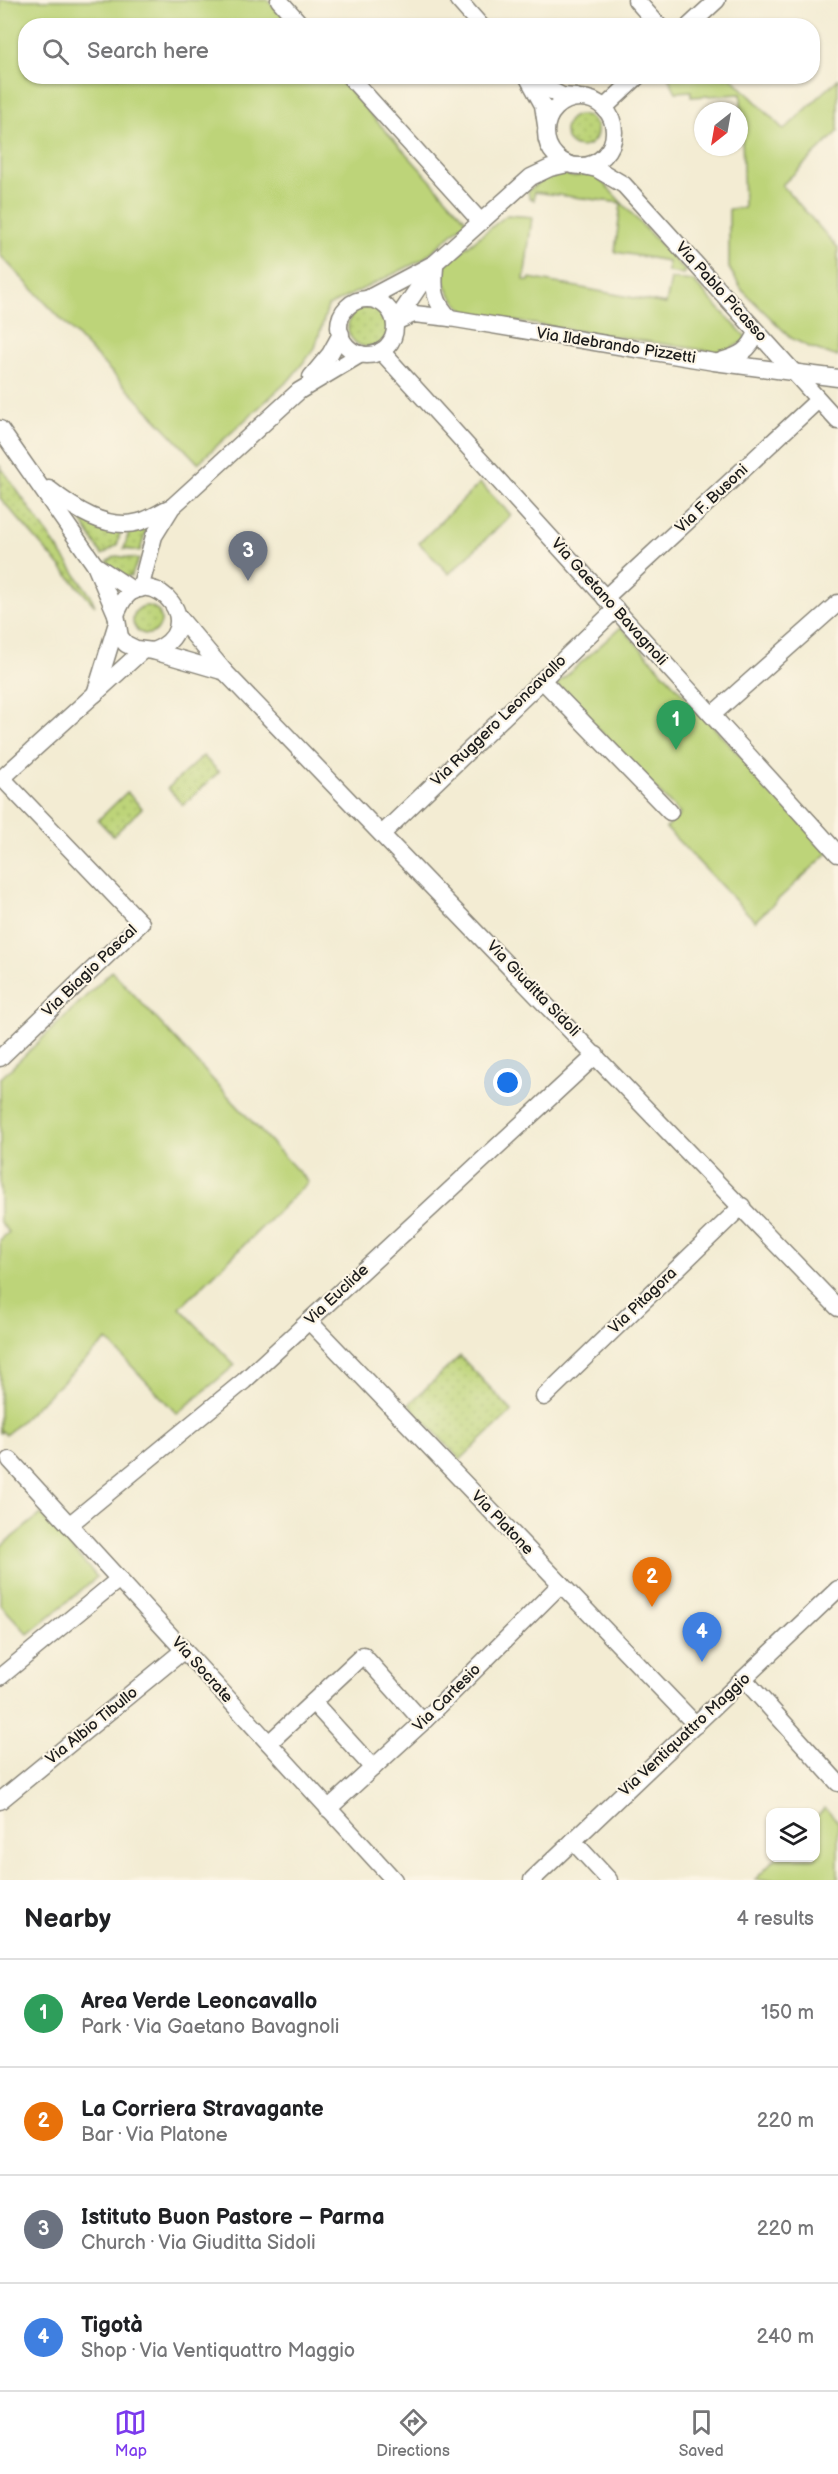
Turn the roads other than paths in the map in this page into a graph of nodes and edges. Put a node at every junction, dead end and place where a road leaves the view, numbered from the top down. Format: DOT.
graph roads {
  1 [pos="279,0"];
  2 [pos="458,0"];
  3 [pos="636,0"];
  4 [pos="717,0"];
  5 [pos="295,18"];
  6 [pos="474,18"];
  7 [pos="652,18"];
  8 [pos="698,18"];
  9 [pos="356,84"];
  10 [pos="532,84"];
  11 [pos="540,84"];
  12 [pos="629,84"];
  13 [pos="576,98"];
  14 [pos="604,107"];
  15 [pos="547,133"];
  16 [pos="612,144"];
  17 [pos="576,165"];
  18 [pos="531,177"];
  19 [pos="624,185"];
  20 [pos="481,222"];
  21 [pos="435,263"];
  22 [pos="367,299"];
  23 [pos="450,318"];
  24 [pos="395,322"];
  25 [pos="757,332"];
  26 [pos="341,334"];
  27 [pos="381,351"];
  28 [pos="361,354"];
  29 [pos="714,362"];
  30 [pos="793,373"];
  31 [pos="838,378"];
  32 [pos="299,392"];
  33 [pos="818,400"];
  34 [pos="838,421"];
  35 [pos="0,429"];
  36 [pos="27,465"];
  37 [pos="175,504"];
  38 [pos="150,556"];
  39 [pos="95,565"];
  40 [pos="137,590"];
  41 [pos="169,598"];
  42 [pos="610,603"];
  43 [pos="838,603"];
  44 [pos="178,616"];
  45 [pos="116,620"];
  46 [pos="148,651"];
  47 [pos="225,672"];
  48 [pos="542,680"];
  49 [pos="95,695"];
  50 [pos="712,715"];
  51 [pos="1,779"];
  52 [pos="670,812"];
  53 [pos="383,833"];
  54 [pos="838,853"];
  55 [pos="596,1055"];
  56 [pos="0,1058"];
  57 [pos="742,1206"];
  58 [pos="838,1308"];
  59 [pos="309,1321"];
  60 [pos="544,1397"];
  61 [pos="4,1467"];
  62 [pos="69,1526"];
  63 [pos="119,1579"];
  64 [pos="561,1584"];
  65 [pos="838,1589"];
  66 [pos="184,1650"];
  67 [pos="0,1677"];
  68 [pos="744,1679"];
  69 [pos="314,1702"];
  70 [pos="423,1722"];
  71 [pos="696,1725"];
  72 [pos="269,1743"];
  73 [pos="374,1768"];
  74 [pos="838,1783"];
  75 [pos="0,1801"];
  76 [pos="328,1809"];
  77 [pos="573,1841"];
  78 [pos="394,1880"];
  79 [pos="532,1880"];
  80 [pos="609,1880"];
  1 -- 5 [label="street"];
  2 -- 6 [label="street"];
  3 -- 7 [label="street"];
  4 -- 8 [label="street"];
  9 -- 20 [label="street"];
  10 -- 15 [label="street, Via Pablo Picasso"];
  11 -- 13 [label="street, Via Pablo Picasso"];
  12 -- 14 [label="street"];
  13 -- 14 [label="street, Via Pablo Picasso"];
  13 -- 15 [label="street"];
  14 -- 16 [label="street, Via Pablo Picasso"];
  15 -- 17 [label="street, Via Pablo Picasso"];
  15 -- 18 [label="street"];
  16 -- 17 [label="street"];
  16 -- 19 [label="street, Via Pablo Picasso"];
  17 -- 18 [label="street"];
  17 -- 19 [label="street, Via Pablo Picasso"];
  18 -- 20 [label="street"];
  19 -- 25 [label="street, Via Pablo Picasso"];
  20 -- 21 [label="street"];
  21 -- 22 [label="street"];
  21 -- 23 [label="street"];
  21 -- 24 [label="street"];
  22 -- 24 [label="street"];
  22 -- 26 [label="street"];
  23 -- 24 [label="street, Via Ildebrando Pizzetti"];
  23 -- 29 [label="street, Via Ildebrando Pizzetti"];
  24 -- 27 [label="street"];
  25 -- 29 [label="street"];
  25 -- 30 [label="street, Via Pablo Picasso"];
  26 -- 28 [label="street"];
  26 -- 32 [label="street"];
  27 -- 28 [label="street"];
  27 -- 42 [label="street, Via Gaetano Bavagnoli"];
  28 -- 32 [label="street"];
  29 -- 30 [label="street, Via Ildebrando Pizzetti"];
  30 -- 31 [label="street, Via Ildebrando Pizzetti"];
  30 -- 33 [label="street, Via Pablo Picasso"];
  32 -- 37 [label="street"];
  33 -- 34 [label="street, Via Pablo Picasso"];
  33 -- 42 [label="street, Via F. Busoni"];
  35 -- 36 [label="street, Via Giuditta Sidoli"];
  36 -- 37 [label="street, Via Giuditta Sidoli"];
  36 -- 39 [label="street, Via Giuditta Sidoli"];
  37 -- 38 [label="street"];
  38 -- 40 [label="street"];
  38 -- 41 [label="street"];
  39 -- 40 [label="street, Via Giuditta Sidoli"];
  39 -- 45 [label="street, Via Giuditta Sidoli"];
  40 -- 41 [label="street, Via Giuditta Sidoli"];
  40 -- 45 [label="street"];
  41 -- 44 [label="street, Via Giuditta Sidoli"];
  42 -- 48 [label="street, Via Ruggero Leoncavallo"];
  42 -- 50 [label="street, Via Gaetano Bavagnoli"];
  43 -- 50 [label="street"];
  44 -- 46 [label="street"];
  44 -- 47 [label="street, Via Giuditta Sidoli"];
  45 -- 46 [label="street, Via Giuditta Sidoli"];
  45 -- 49 [label="street"];
  46 -- 47 [label="street, Via Giuditta Sidoli"];
  46 -- 49 [label="street"];
  47 -- 53 [label="street, Via Giuditta Sidoli"];
  48 -- 52 [label="street"];
  48 -- 53 [label="street, Via Ruggero Leoncavallo"];
  49 -- 51 [label="street"];
  50 -- 54 [label="street, Via Gaetano Bavagnoli"];
  51 -- 56 [label="street, Via Biagio Pascal"];
  53 -- 55 [label="street, Via Giuditta Sidoli"];
  55 -- 57 [label="street, Via Giuditta Sidoli"];
  55 -- 59 [label="street, Via Euclide"];
  57 -- 58 [label="street, Via Giuditta Sidoli"];
  57 -- 60 [label="street, Via Pitagora"];
  59 -- 62 [label="street, Via Euclide"];
  59 -- 64 [label="street, Via Platone"];
  61 -- 62 [label="street, Via Socrate"];
  62 -- 63 [label="street, Via Socrate"];
  63 -- 66 [label="street, Via Socrate"];
  63 -- 67 [label="street"];
  64 -- 70 [label="street, Via Cartesio"];
  64 -- 71 [label="street, Via Platone"];
  65 -- 68 [label="street, Via Ventiquattro Maggio"];
  66 -- 72 [label="street, Via Socrate"];
  66 -- 75 [label="street, Via Albio Tibullo"];
  68 -- 71 [label="street, Via Ventiquattro Maggio"];
  68 -- 74 [label="street"];
  69 -- 70 [label="street"];
  69 -- 72 [label="street"];
  69 -- 73 [label="street"];
  70 -- 73 [label="street, Via Cartesio"];
  71 -- 77 [label="street, Via Ventiquattro Maggio"];
  72 -- 76 [label="street, Via Socrate"];
  73 -- 76 [label="street, Via Cartesio"];
  76 -- 78 [label="street, Via Socrate"];
  77 -- 79 [label="street, Via Ventiquattro Maggio"];
  77 -- 80 [label="street"];
}
